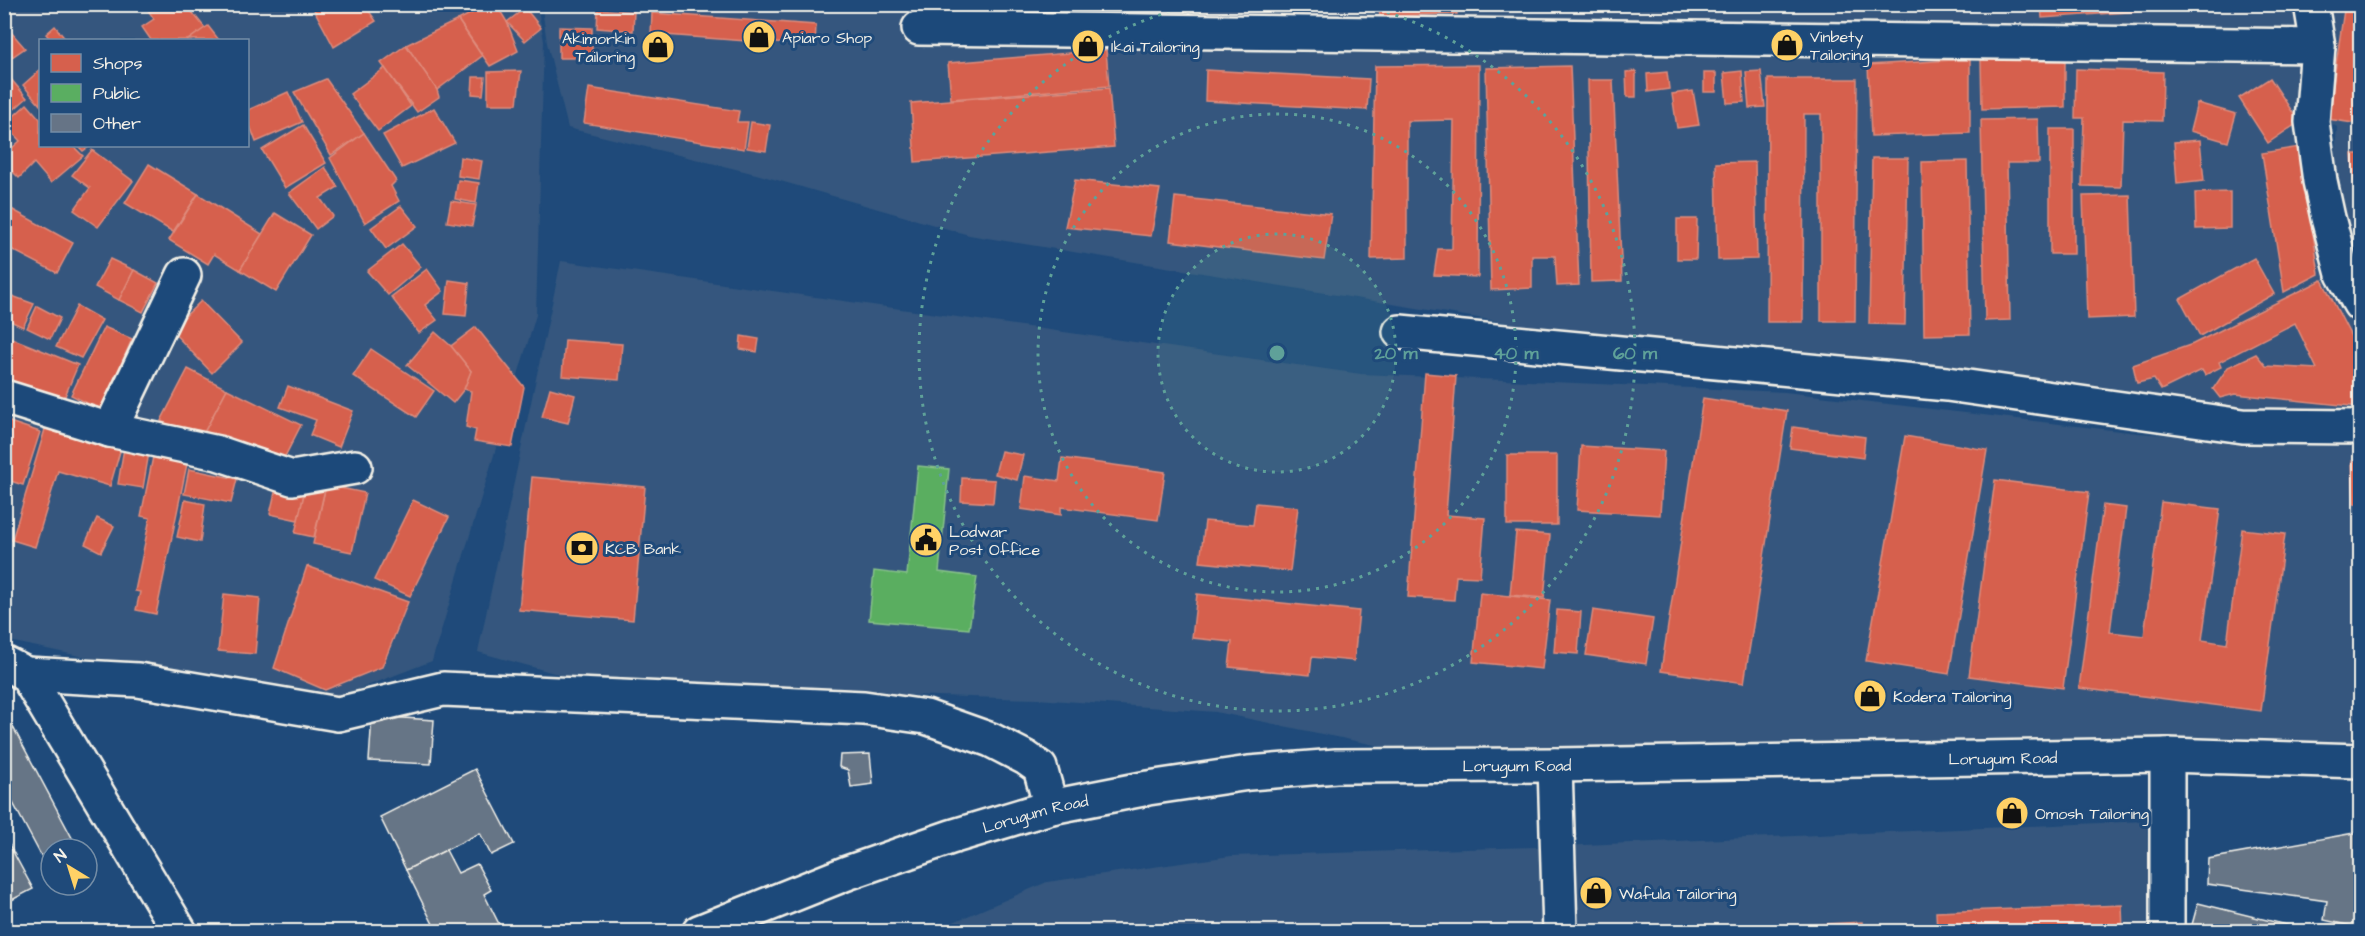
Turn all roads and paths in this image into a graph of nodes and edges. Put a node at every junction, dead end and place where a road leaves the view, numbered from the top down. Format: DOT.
graph roads {
  1 [pos="2310,4"];
  2 [pos="919,28"];
  3 [pos="2318,46"];
  4 [pos="184,275"];
  5 [pos="2361,304"];
  6 [pos="1400,332"];
  7 [pos="4,397"];
  8 [pos="2361,427"];
  9 [pos="110,430"];
  10 [pos="355,466"];
  11 [pos="15,669"];
  12 [pos="2167,755"];
  13 [pos="2361,761"];
  14 [pos="1555,765"];
  15 [pos="1051,807"];
  16 [pos="180,932"];
  17 [pos="699,932"];
  18 [pos="1560,932"];
  19 [pos="2167,932"];
  1 -- 3 [label="street"];
  2 -- 3 [label="street"];
  3 -- 5 [label="street"];
  4 -- 9 [label="street"];
  6 -- 8 [label="street"];
  7 -- 9 [label="street"];
  9 -- 10 [label="street"];
  11 -- 15 [label="street"];
  11 -- 16 [label="street"];
  12 -- 13 [label="street, Lorugum Road"];
  12 -- 14 [label="street, Lorugum Road"];
  12 -- 19 [label="street"];
  14 -- 15 [label="street, Lorugum Road"];
  14 -- 18 [label="street"];
  15 -- 17 [label="street, Lorugum Road"];
}
